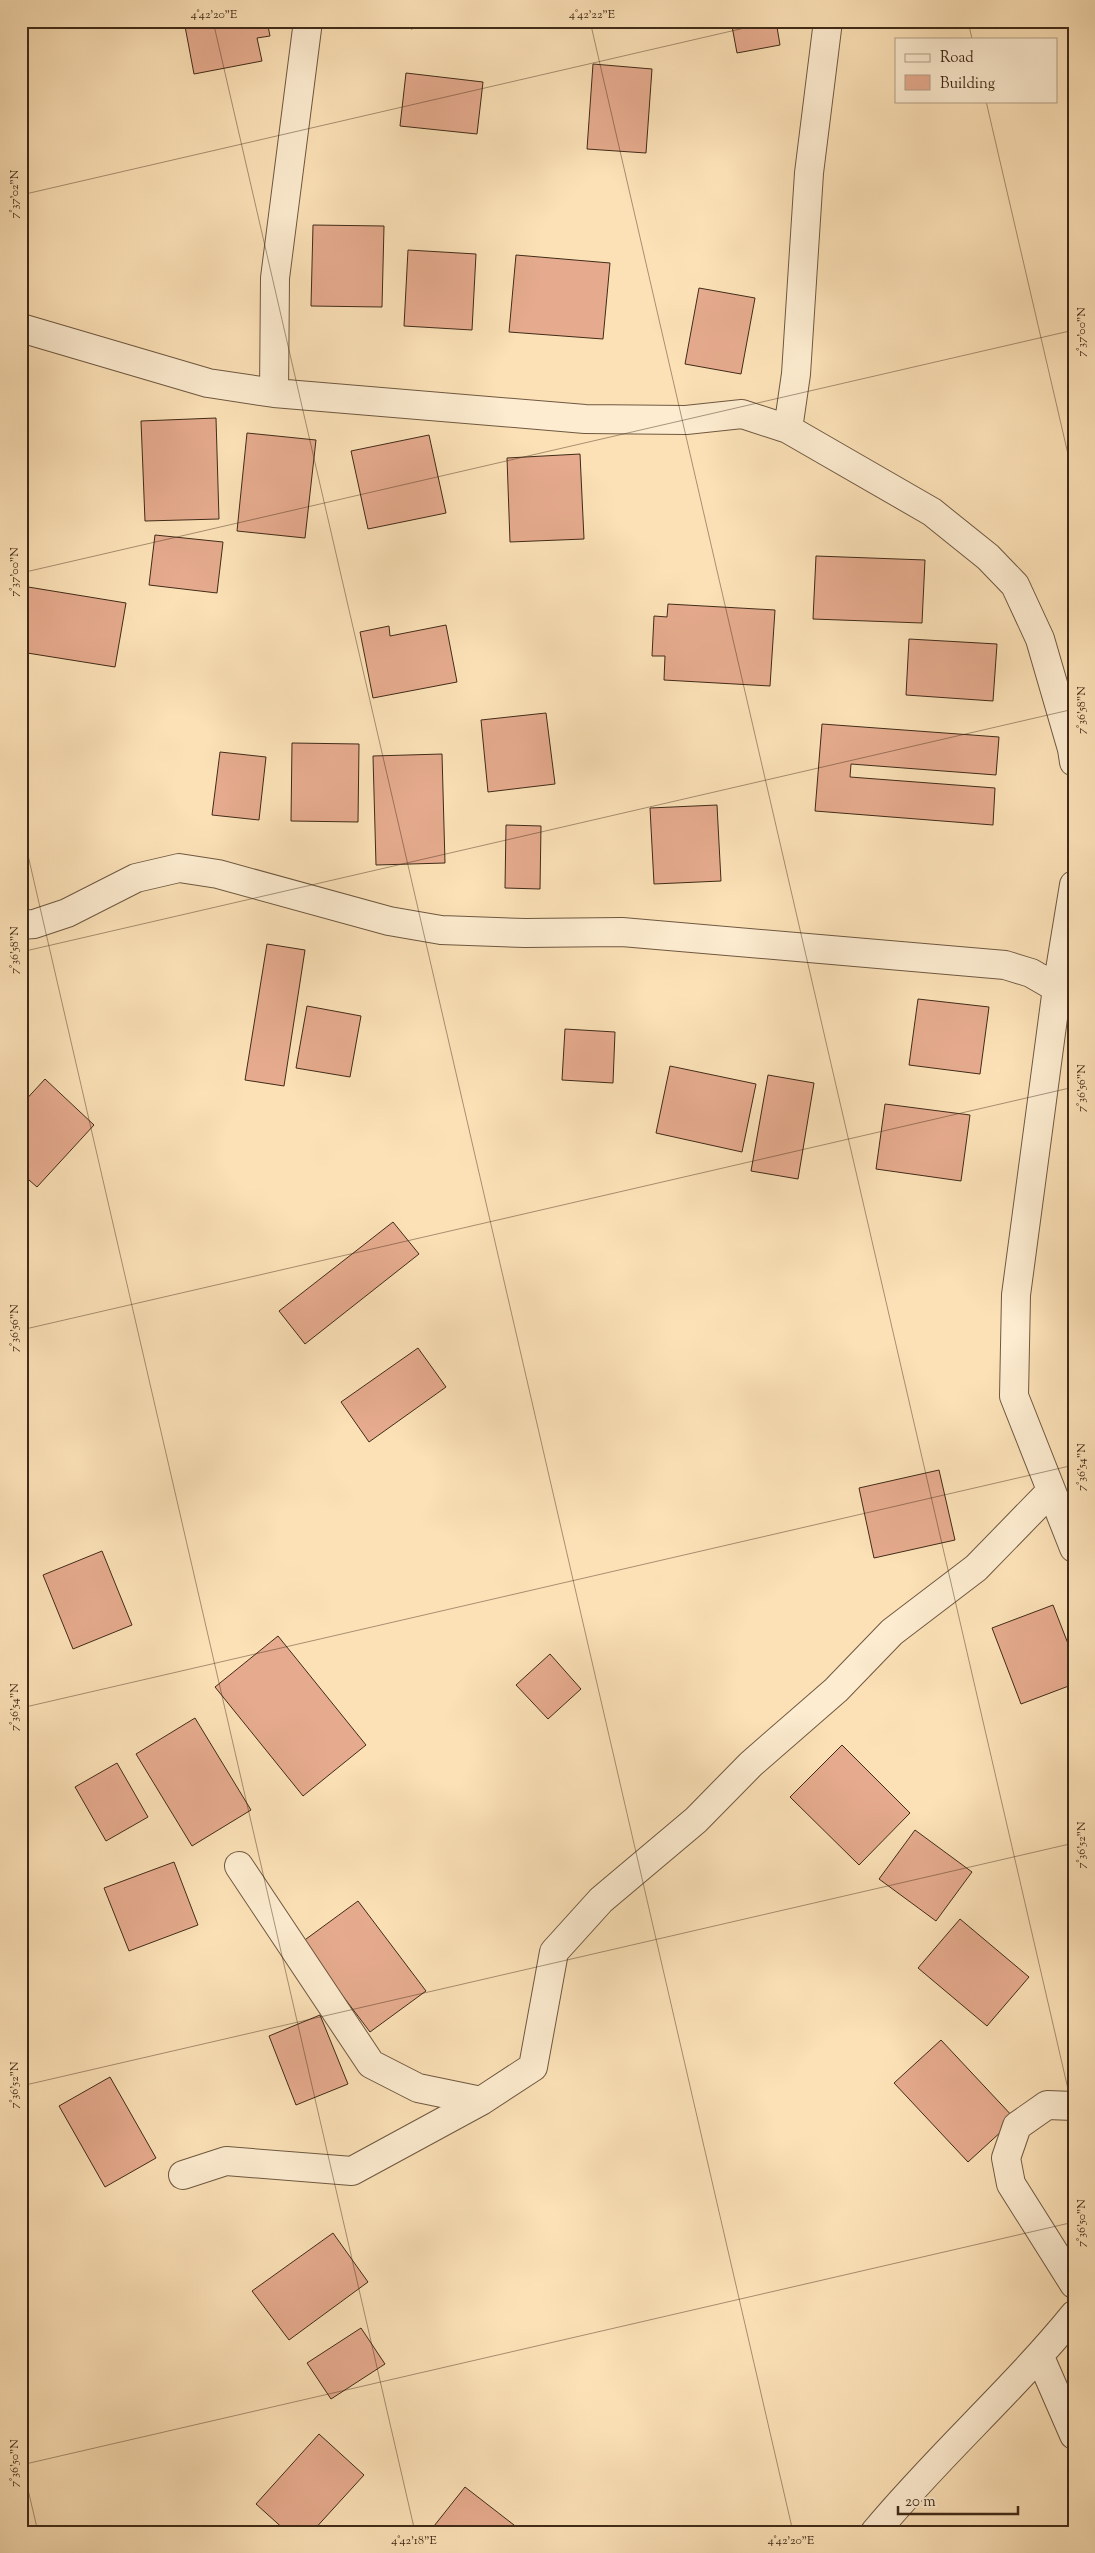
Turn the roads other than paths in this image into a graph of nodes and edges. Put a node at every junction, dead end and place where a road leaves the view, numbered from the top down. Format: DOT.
graph roads {
  1 [pos="308,21"];
  2 [pos="828,21"];
  3 [pos="21,328"];
  4 [pos="274,393"];
  5 [pos="788,429"];
  6 [pos="1074,762"];
  7 [pos="1074,885"];
  8 [pos="21,924"];
  9 [pos="1057,988"];
  10 [pos="1050,1492"];
  11 [pos="1074,1548"];
  12 [pos="239,1866"];
  13 [pos="481,2101"];
  14 [pos="1074,2106"];
  15 [pos="183,2175"];
  16 [pos="1074,2284"];
  17 [pos="1074,2315"];
  18 [pos="1040,2357"];
  19 [pos="1074,2435"];
  20 [pos="875,2532"];
  1 -- 4 [label="street"];
  2 -- 5 [label="street"];
  3 -- 4 [label="street"];
  4 -- 5 [label="street"];
  5 -- 6 [label="street"];
  7 -- 9 [label="street"];
  8 -- 9 [label="street"];
  9 -- 10 [label="street"];
  10 -- 11 [label="street"];
  10 -- 13 [label="street"];
  12 -- 13 [label="street"];
  13 -- 15 [label="street"];
  14 -- 16 [label="street"];
  17 -- 18 [label="street"];
  18 -- 19 [label="street"];
  18 -- 20 [label="street"];
}
